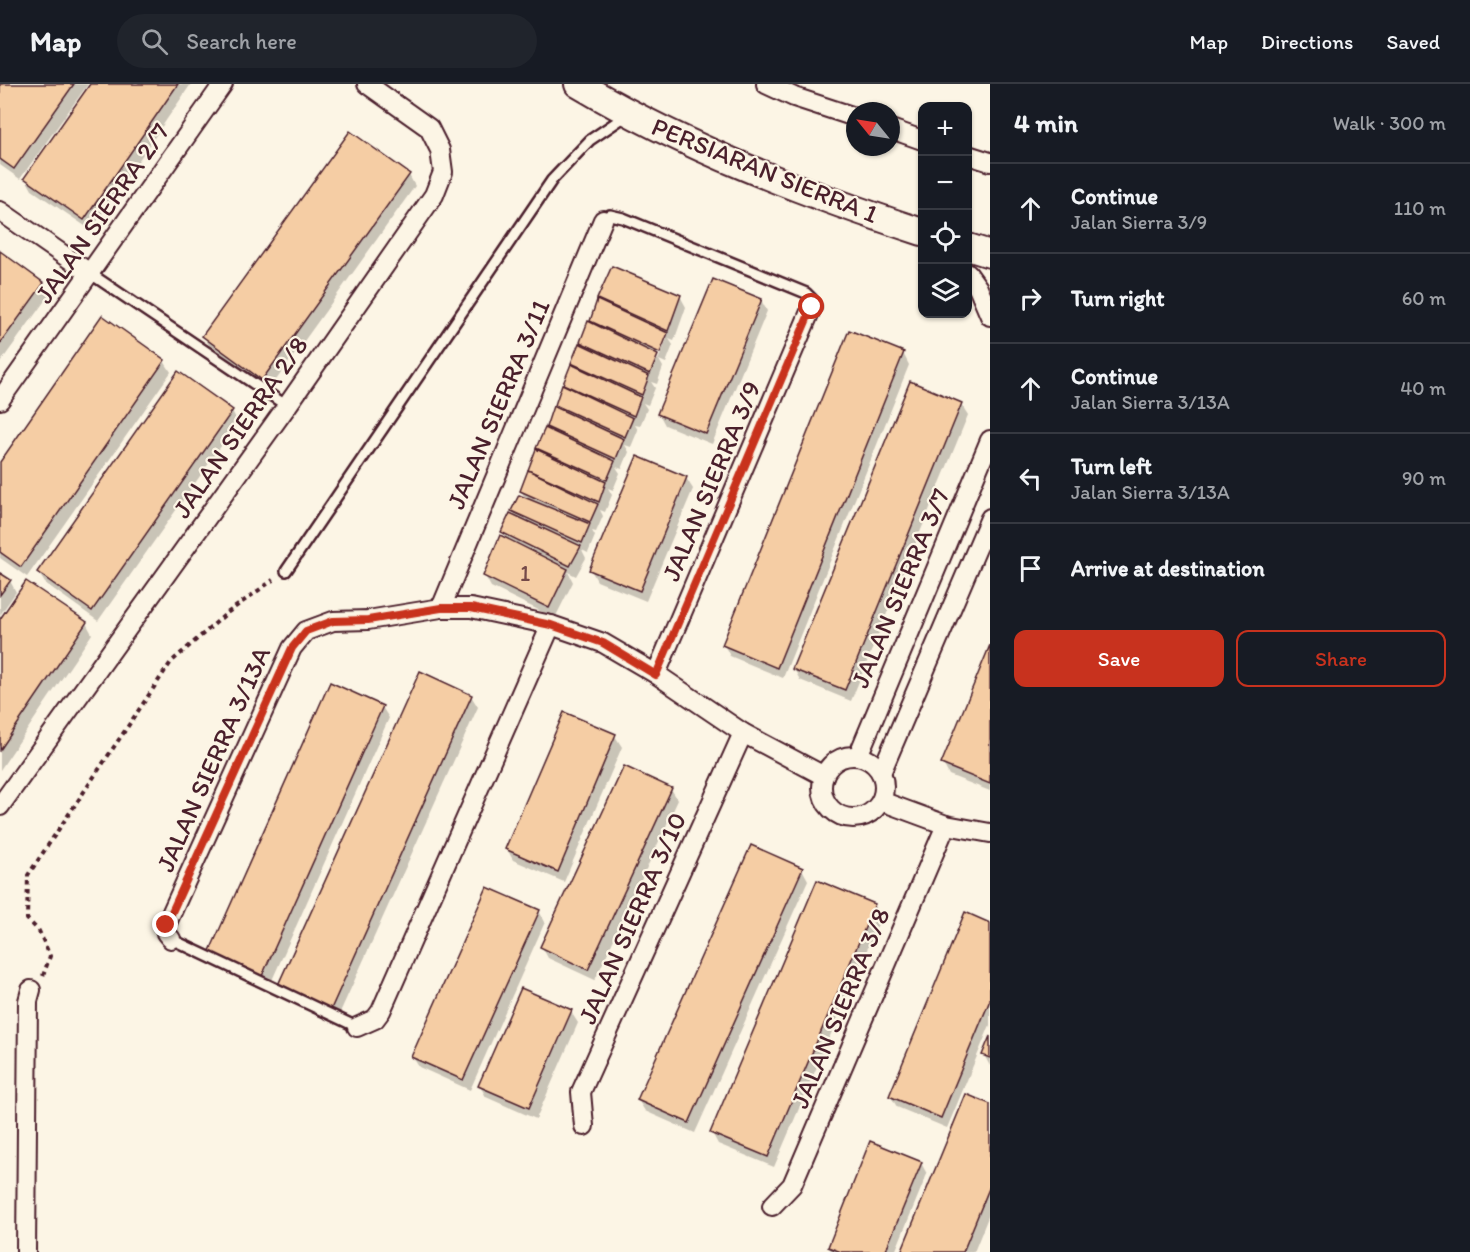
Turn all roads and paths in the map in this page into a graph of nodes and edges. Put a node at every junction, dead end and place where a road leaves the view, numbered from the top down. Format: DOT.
graph roads {
  1 [pos="223,84"];
  2 [pos="367,84"];
  3 [pos="578,84"];
  4 [pos="766,84"];
  5 [pos="798,90"];
  6 [pos="846,113"];
  7 [pos="629,114"];
  8 [pos="900,132"];
  9 [pos="918,139"];
  10 [pos="971,156"];
  11 [pos="990,162"];
  12 [pos="0,211"];
  13 [pos="603,220"];
  14 [pos="918,231"];
  15 [pos="972,248"];
  16 [pos="990,254"];
  17 [pos="91,274"];
  18 [pos="972,280"];
  19 [pos="812,307"];
  20 [pos="990,314"];
  21 [pos="0,400"];
  22 [pos="287,406"];
  23 [pos="990,440"];
  24 [pos="961,509"];
  25 [pos="990,519"];
  26 [pos="286,571"];
  27 [pos="441,608"];
  28 [pos="551,625"];
  29 [pos="908,636"];
  30 [pos="934,648"];
  31 [pos="656,675"];
  32 [pos="743,733"];
  33 [pos="858,756"];
  34 [pos="881,773"];
  35 [pos="824,776"];
  36 [pos="881,801"];
  37 [pos="0,806"];
  38 [pos="946,825"];
  39 [pos="990,832"];
  40 [pos="171,939"];
  41 [pos="31,990"];
  42 [pos="357,1028"];
  43 [pos="584,1126"];
  44 [pos="772,1206"];
  45 [pos="26,1252"];
  1 -- 17 [label="street, JALAN SIERRA 2/7"];
  2 -- 22 [label="street, JALAN SIERRA 2/8"];
  3 -- 7 [label="street, PERSIARAN SIERRA 1"];
  4 -- 5 [label="street"];
  5 -- 6 [label="street"];
  7 -- 14 [label="street, PERSIARAN SIERRA 1"];
  7 -- 26 [label="lane"];
  8 -- 9 [label="street"];
  10 -- 11 [label="street"];
  12 -- 17 [label="street"];
  13 -- 19 [label="lane"];
  13 -- 27 [label="street, JALAN SIERRA 3/11"];
  15 -- 16 [label="street"];
  17 -- 21 [label="street, JALAN SIERRA 2/7"];
  17 -- 22 [label="lane"];
  18 -- 20 [label="street"];
  19 -- 31 [label="street, JALAN SIERRA 3/9"];
  22 -- 37 [label="street, JALAN SIERRA 2/8"];
  23 -- 24 [label="street, JALAN SIERRA 3/7"];
  24 -- 25 [label="street"];
  24 -- 29 [label="street, JALAN SIERRA 3/7"];
  25 -- 30 [label="street"];
  26 -- 41 [label="path"];
  27 -- 28 [label="street, JALAN SIERRA 3/13A"];
  27 -- 40 [label="street, JALAN SIERRA 3/13A"];
  28 -- 31 [label="street, JALAN SIERRA 3/13A"];
  28 -- 42 [label="street"];
  29 -- 30 [label="street"];
  29 -- 33 [label="street, JALAN SIERRA 3/7"];
  30 -- 34 [label="street"];
  31 -- 32 [label="street, JALAN SIERRA 3/13A"];
  32 -- 35 [label="street, JALAN SIERRA 3/13A"];
  32 -- 43 [label="street, JALAN SIERRA 3/10"];
  33 -- 34 [label="street"];
  33 -- 35 [label="street"];
  34 -- 36 [label="street"];
  35 -- 36 [label="street"];
  36 -- 38 [label="street"];
  38 -- 39 [label="street"];
  38 -- 44 [label="street, JALAN SIERRA 3/8"];
  40 -- 42 [label="lane"];
  41 -- 45 [label="street"];
}
